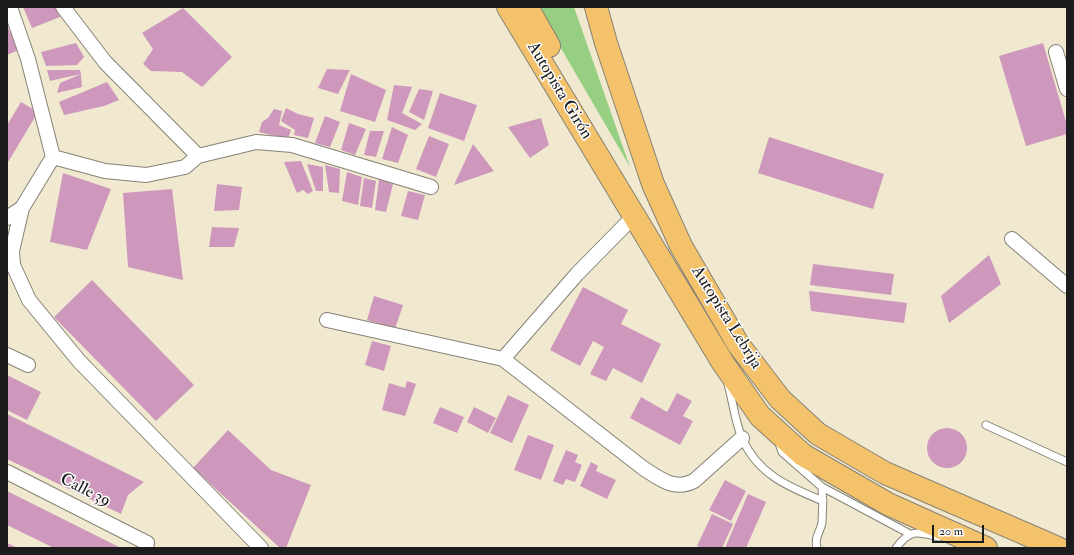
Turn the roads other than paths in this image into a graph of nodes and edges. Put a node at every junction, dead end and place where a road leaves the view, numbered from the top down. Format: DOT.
graph roads {
  1 [pos="10,7"];
  2 [pos="63,7"];
  3 [pos="508,7"];
  4 [pos="527,7"];
  5 [pos="583,7"];
  6 [pos="596,7"];
  7 [pos="1056,52"];
  8 [pos="1067,89"];
  9 [pos="639,140"];
  10 [pos="198,156"];
  11 [pos="53,157"];
  12 [pos="609,175"];
  13 [pos="431,187"];
  14 [pos="22,208"];
  15 [pos="635,215"];
  16 [pos="7,218"];
  17 [pos="1012,239"];
  18 [pos="1067,286"];
  19 [pos="327,320"];
  20 [pos="7,355"];
  21 [pos="504,359"];
  22 [pos="723,363"];
  23 [pos="28,365"];
  24 [pos="986,425"];
  25 [pos="775,430"];
  26 [pos="742,438"];
  27 [pos="1067,462"];
  28 [pos="7,472"];
  29 [pos="822,487"];
  30 [pos="823,501"];
  31 [pos="910,534"];
  32 [pos="962,538"];
  33 [pos="146,545"];
  34 [pos="261,548"];
  35 [pos="817,548"];
  36 [pos="896,548"];
  37 [pos="986,548"];
  38 [pos="1058,548"];
  1 -- 11 [label="street"];
  2 -- 10 [label="street"];
  3 -- 12 [label="highway, Autopista Girón"];
  4 -- 12 [label="highway"];
  5 -- 9 [label="highway"];
  6 -- 9 [label="highway"];
  7 -- 8 [label="street"];
  9 -- 38 [label="highway, Autopista Lebrija"];
  10 -- 11 [label="street"];
  10 -- 13 [label="street"];
  11 -- 14 [label="street"];
  12 -- 15 [label="highway, Autopista Lebrija"];
  14 -- 16 [label="street"];
  14 -- 34 [label="street"];
  15 -- 21 [label="street"];
  15 -- 22 [label="highway, Autopista Lebrija"];
  17 -- 18 [label="street"];
  19 -- 21 [label="street"];
  20 -- 23 [label="street"];
  21 -- 26 [label="street"];
  22 -- 25 [label="highway, Autopista Lebrija"];
  22 -- 26 [label="lane"];
  24 -- 27 [label="lane"];
  25 -- 29 [label="lane"];
  25 -- 32 [label="highway, Autopista Lebrija"];
  26 -- 30 [label="lane"];
  28 -- 33 [label="street, Calle 39"];
  29 -- 30 [label="lane"];
  29 -- 31 [label="lane"];
  30 -- 35 [label="lane"];
  31 -- 32 [label="lane"];
  31 -- 36 [label="lane"];
  32 -- 37 [label="highway, Autopista Lebrija"];
}
